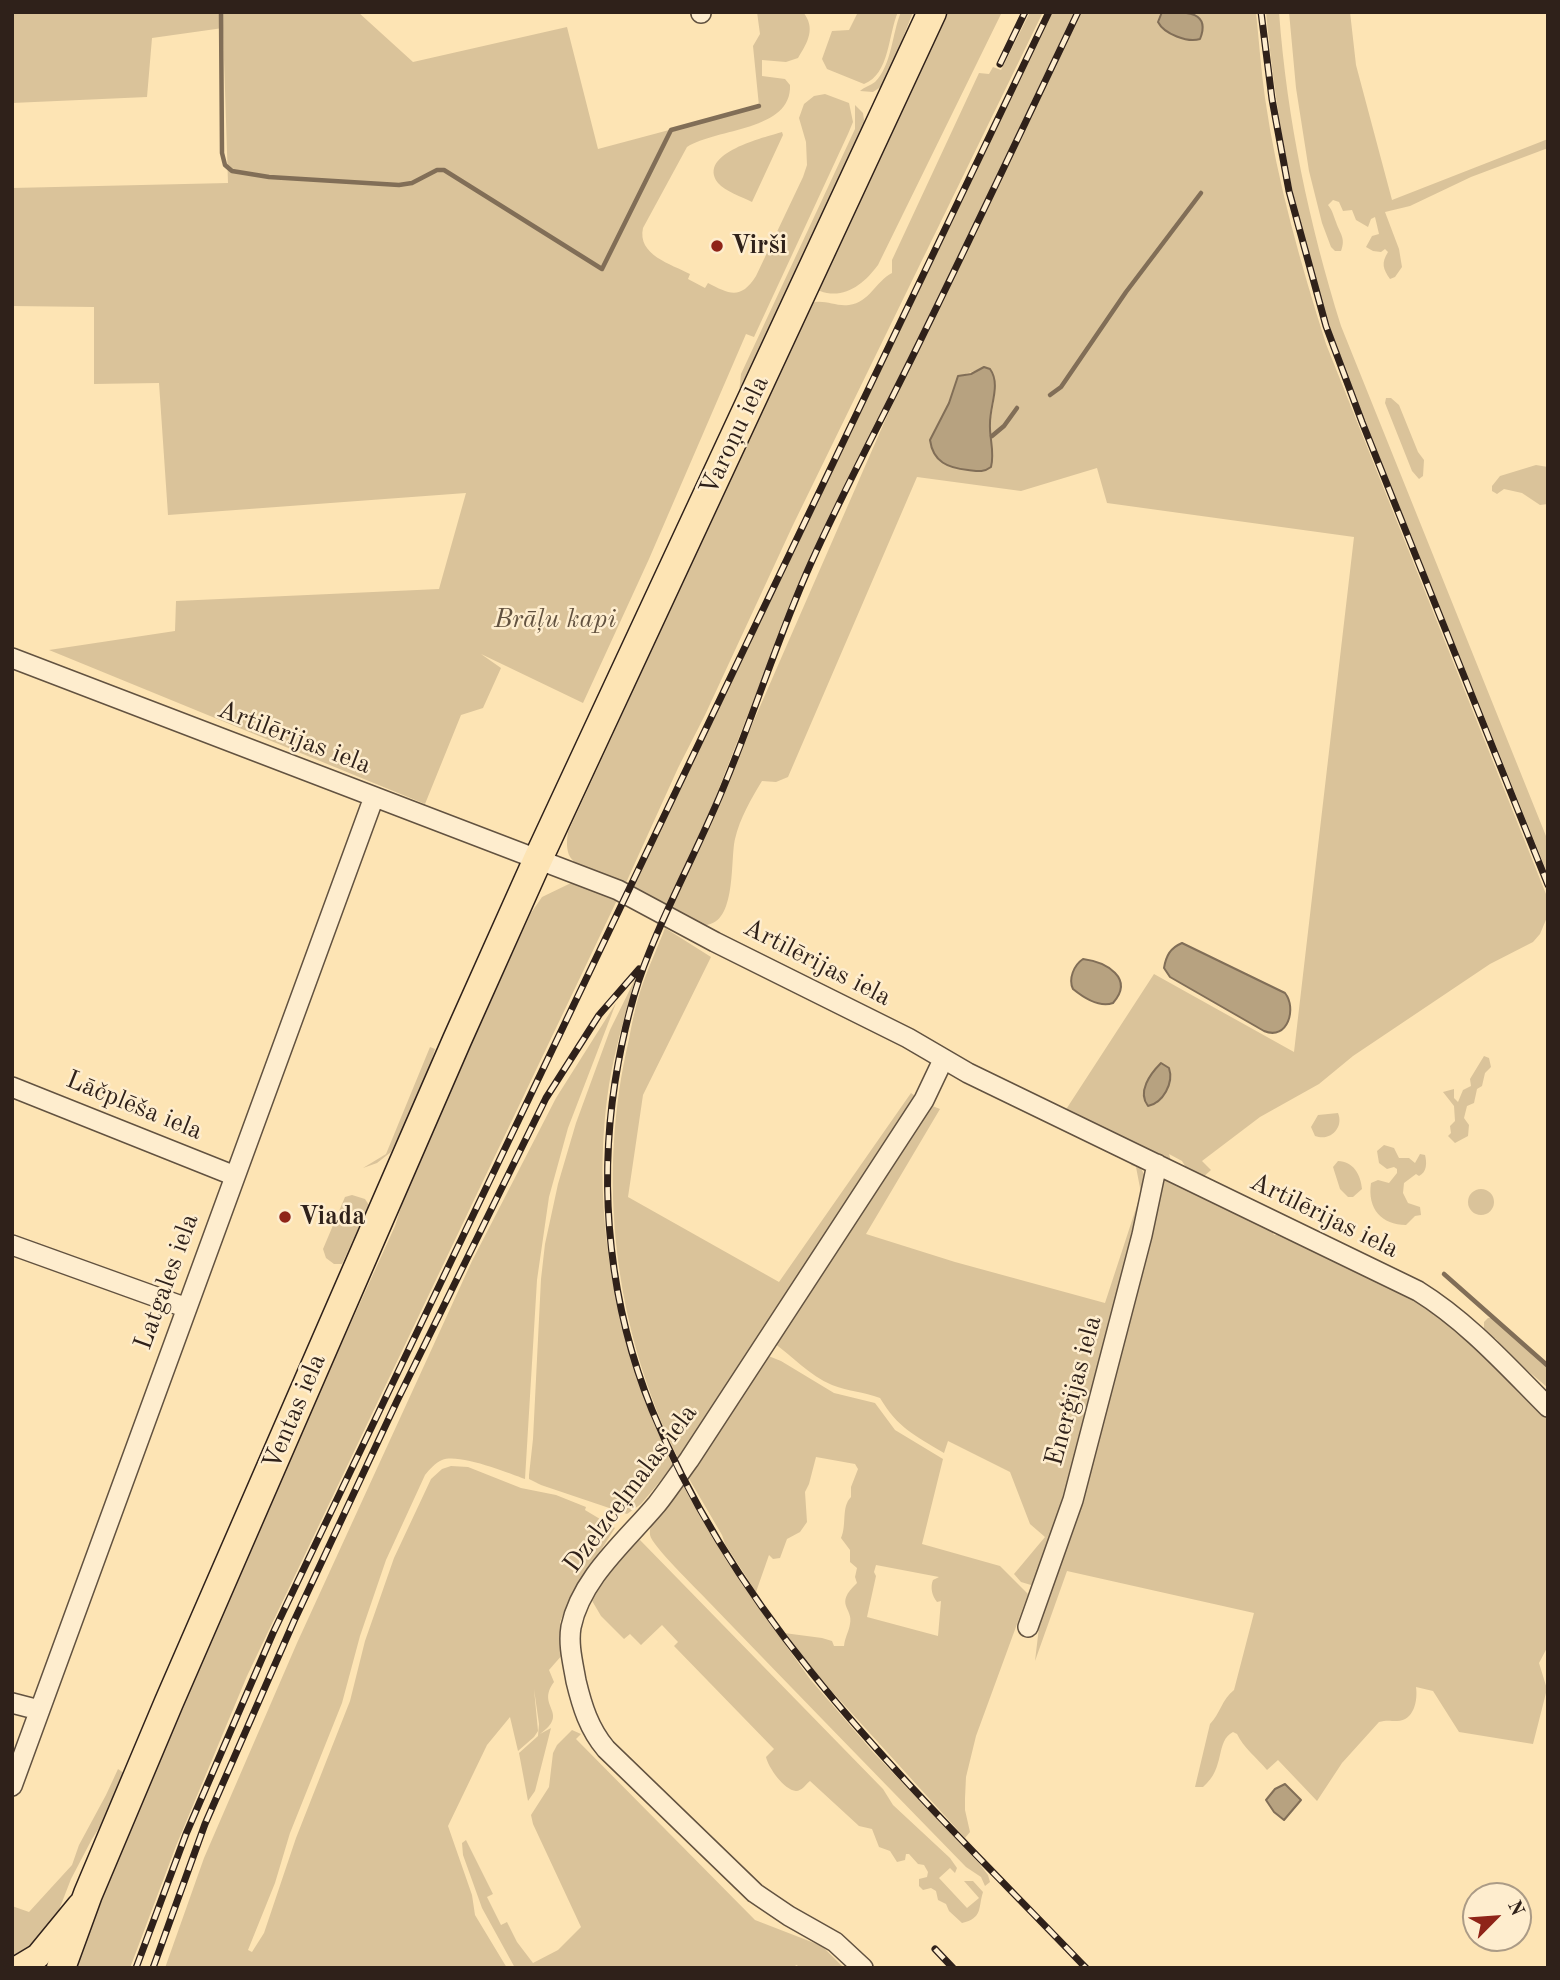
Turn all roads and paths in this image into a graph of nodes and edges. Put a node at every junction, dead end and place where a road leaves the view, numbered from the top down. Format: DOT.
graph roads {
  1 [pos="932,12"];
  2 [pos="12,658"];
  3 [pos="374,797"];
  4 [pos="538,859"];
  5 [pos="943,1060"];
  6 [pos="12,1087"];
  7 [pos="1157,1164"];
  8 [pos="235,1176"];
  9 [pos="12,1245"];
  10 [pos="187,1308"];
  11 [pos="1548,1407"];
  12 [pos="1028,1627"];
  13 [pos="12,1703"];
  14 [pos="39,1710"];
  15 [pos="12,1786"];
  16 [pos="88,1894"];
  17 [pos="18,1968"];
  18 [pos="61,1968"];
  19 [pos="863,1968"];
  1 -- 4 [label="highway, Varoņu iela"];
  2 -- 3 [label="street, Artilērijas iela"];
  3 -- 4 [label="street, Artilērijas iela"];
  3 -- 8 [label="street, Latgales iela"];
  4 -- 5 [label="street, Artilērijas iela"];
  4 -- 16 [label="highway, Ventas iela"];
  5 -- 7 [label="street, Artilērijas iela"];
  5 -- 19 [label="street, Dzelzceļmalas iela"];
  6 -- 8 [label="street, Lāčplēša iela"];
  7 -- 11 [label="street, Artilērijas iela"];
  7 -- 12 [label="street, Enerģijas iela"];
  8 -- 10 [label="street, Latgales iela"];
  9 -- 10 [label="street"];
  10 -- 14 [label="street, Latgales iela"];
  13 -- 14 [label="street"];
  14 -- 15 [label="street, Latgales iela"];
  16 -- 17 [label="main road"];
  16 -- 18 [label="highway, Ventas iela"];
}
